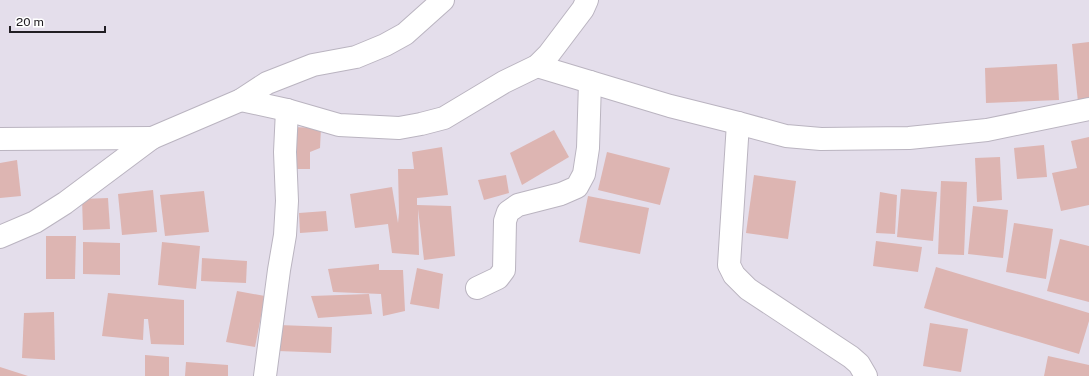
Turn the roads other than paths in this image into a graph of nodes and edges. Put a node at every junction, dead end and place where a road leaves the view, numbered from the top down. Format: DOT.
graph roads {
  1 [pos="443,0"];
  2 [pos="587,0"];
  3 [pos="537,66"];
  4 [pos="590,82"];
  5 [pos="241,100"];
  6 [pos="1089,109"];
  7 [pos="287,110"];
  8 [pos="738,123"];
  9 [pos="152,138"];
  10 [pos="0,139"];
  11 [pos="0,236"];
  12 [pos="478,288"];
  13 [pos="266,376"];
  14 [pos="866,376"];
  1 -- 5 [label="street"];
  2 -- 3 [label="street"];
  3 -- 4 [label="street"];
  3 -- 7 [label="street"];
  4 -- 8 [label="street"];
  4 -- 12 [label="street"];
  5 -- 7 [label="street"];
  5 -- 9 [label="street"];
  6 -- 8 [label="street"];
  7 -- 13 [label="street"];
  8 -- 14 [label="street"];
  9 -- 10 [label="street"];
  9 -- 11 [label="street"];
}
